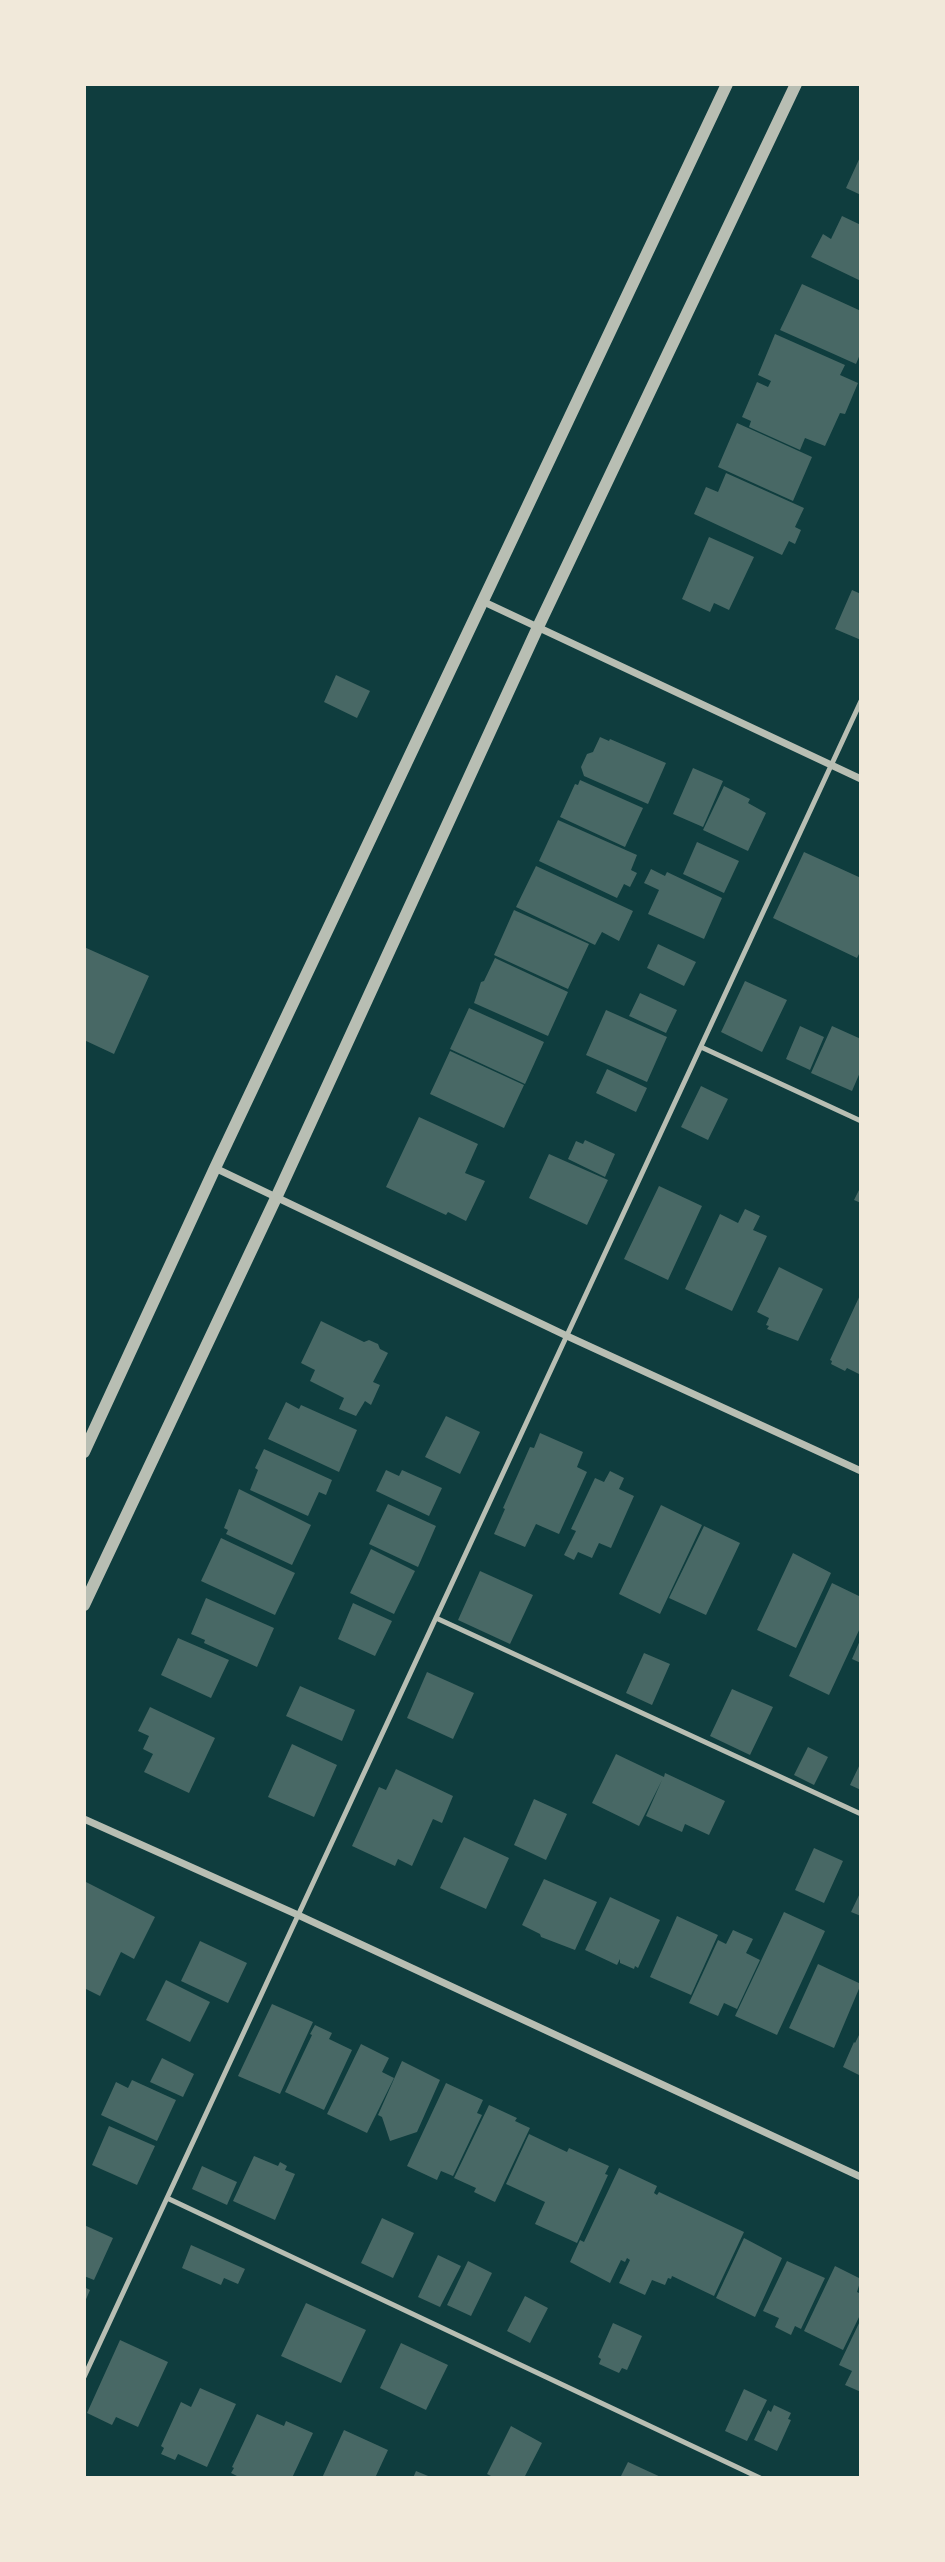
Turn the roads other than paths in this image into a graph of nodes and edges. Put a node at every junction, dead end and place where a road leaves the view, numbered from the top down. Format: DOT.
graph roads {
  1 [pos="727,84"];
  2 [pos="796,84"];
  3 [pos="482,600"];
  4 [pos="538,627"];
  5 [pos="861,701"];
  6 [pos="831,765"];
  7 [pos="861,779"];
  8 [pos="701,1047"];
  9 [pos="861,1121"];
  10 [pos="215,1168"];
  11 [pos="276,1198"];
  12 [pos="567,1336"];
  13 [pos="84,1452"];
  14 [pos="861,1471"];
  15 [pos="84,1605"];
  16 [pos="436,1618"];
  17 [pos="861,1814"];
  18 [pos="84,1819"];
  19 [pos="298,1915"];
  20 [pos="861,2177"];
  21 [pos="167,2198"];
  22 [pos="84,2377"];
  23 [pos="760,2478"];
  1 -- 3 [label="street"];
  2 -- 4 [label="street"];
  3 -- 4 [label="street"];
  3 -- 10 [label="street"];
  4 -- 6 [label="street"];
  4 -- 11 [label="street"];
  5 -- 6 [label="lane"];
  6 -- 7 [label="street"];
  6 -- 8 [label="lane"];
  8 -- 9 [label="lane"];
  8 -- 12 [label="lane"];
  10 -- 11 [label="street"];
  10 -- 13 [label="street"];
  11 -- 12 [label="street"];
  11 -- 15 [label="street"];
  12 -- 14 [label="street"];
  12 -- 16 [label="lane"];
  16 -- 17 [label="lane"];
  16 -- 19 [label="lane"];
  18 -- 19 [label="street"];
  19 -- 20 [label="street"];
  19 -- 21 [label="lane"];
  21 -- 22 [label="lane"];
  21 -- 23 [label="lane"];
}
